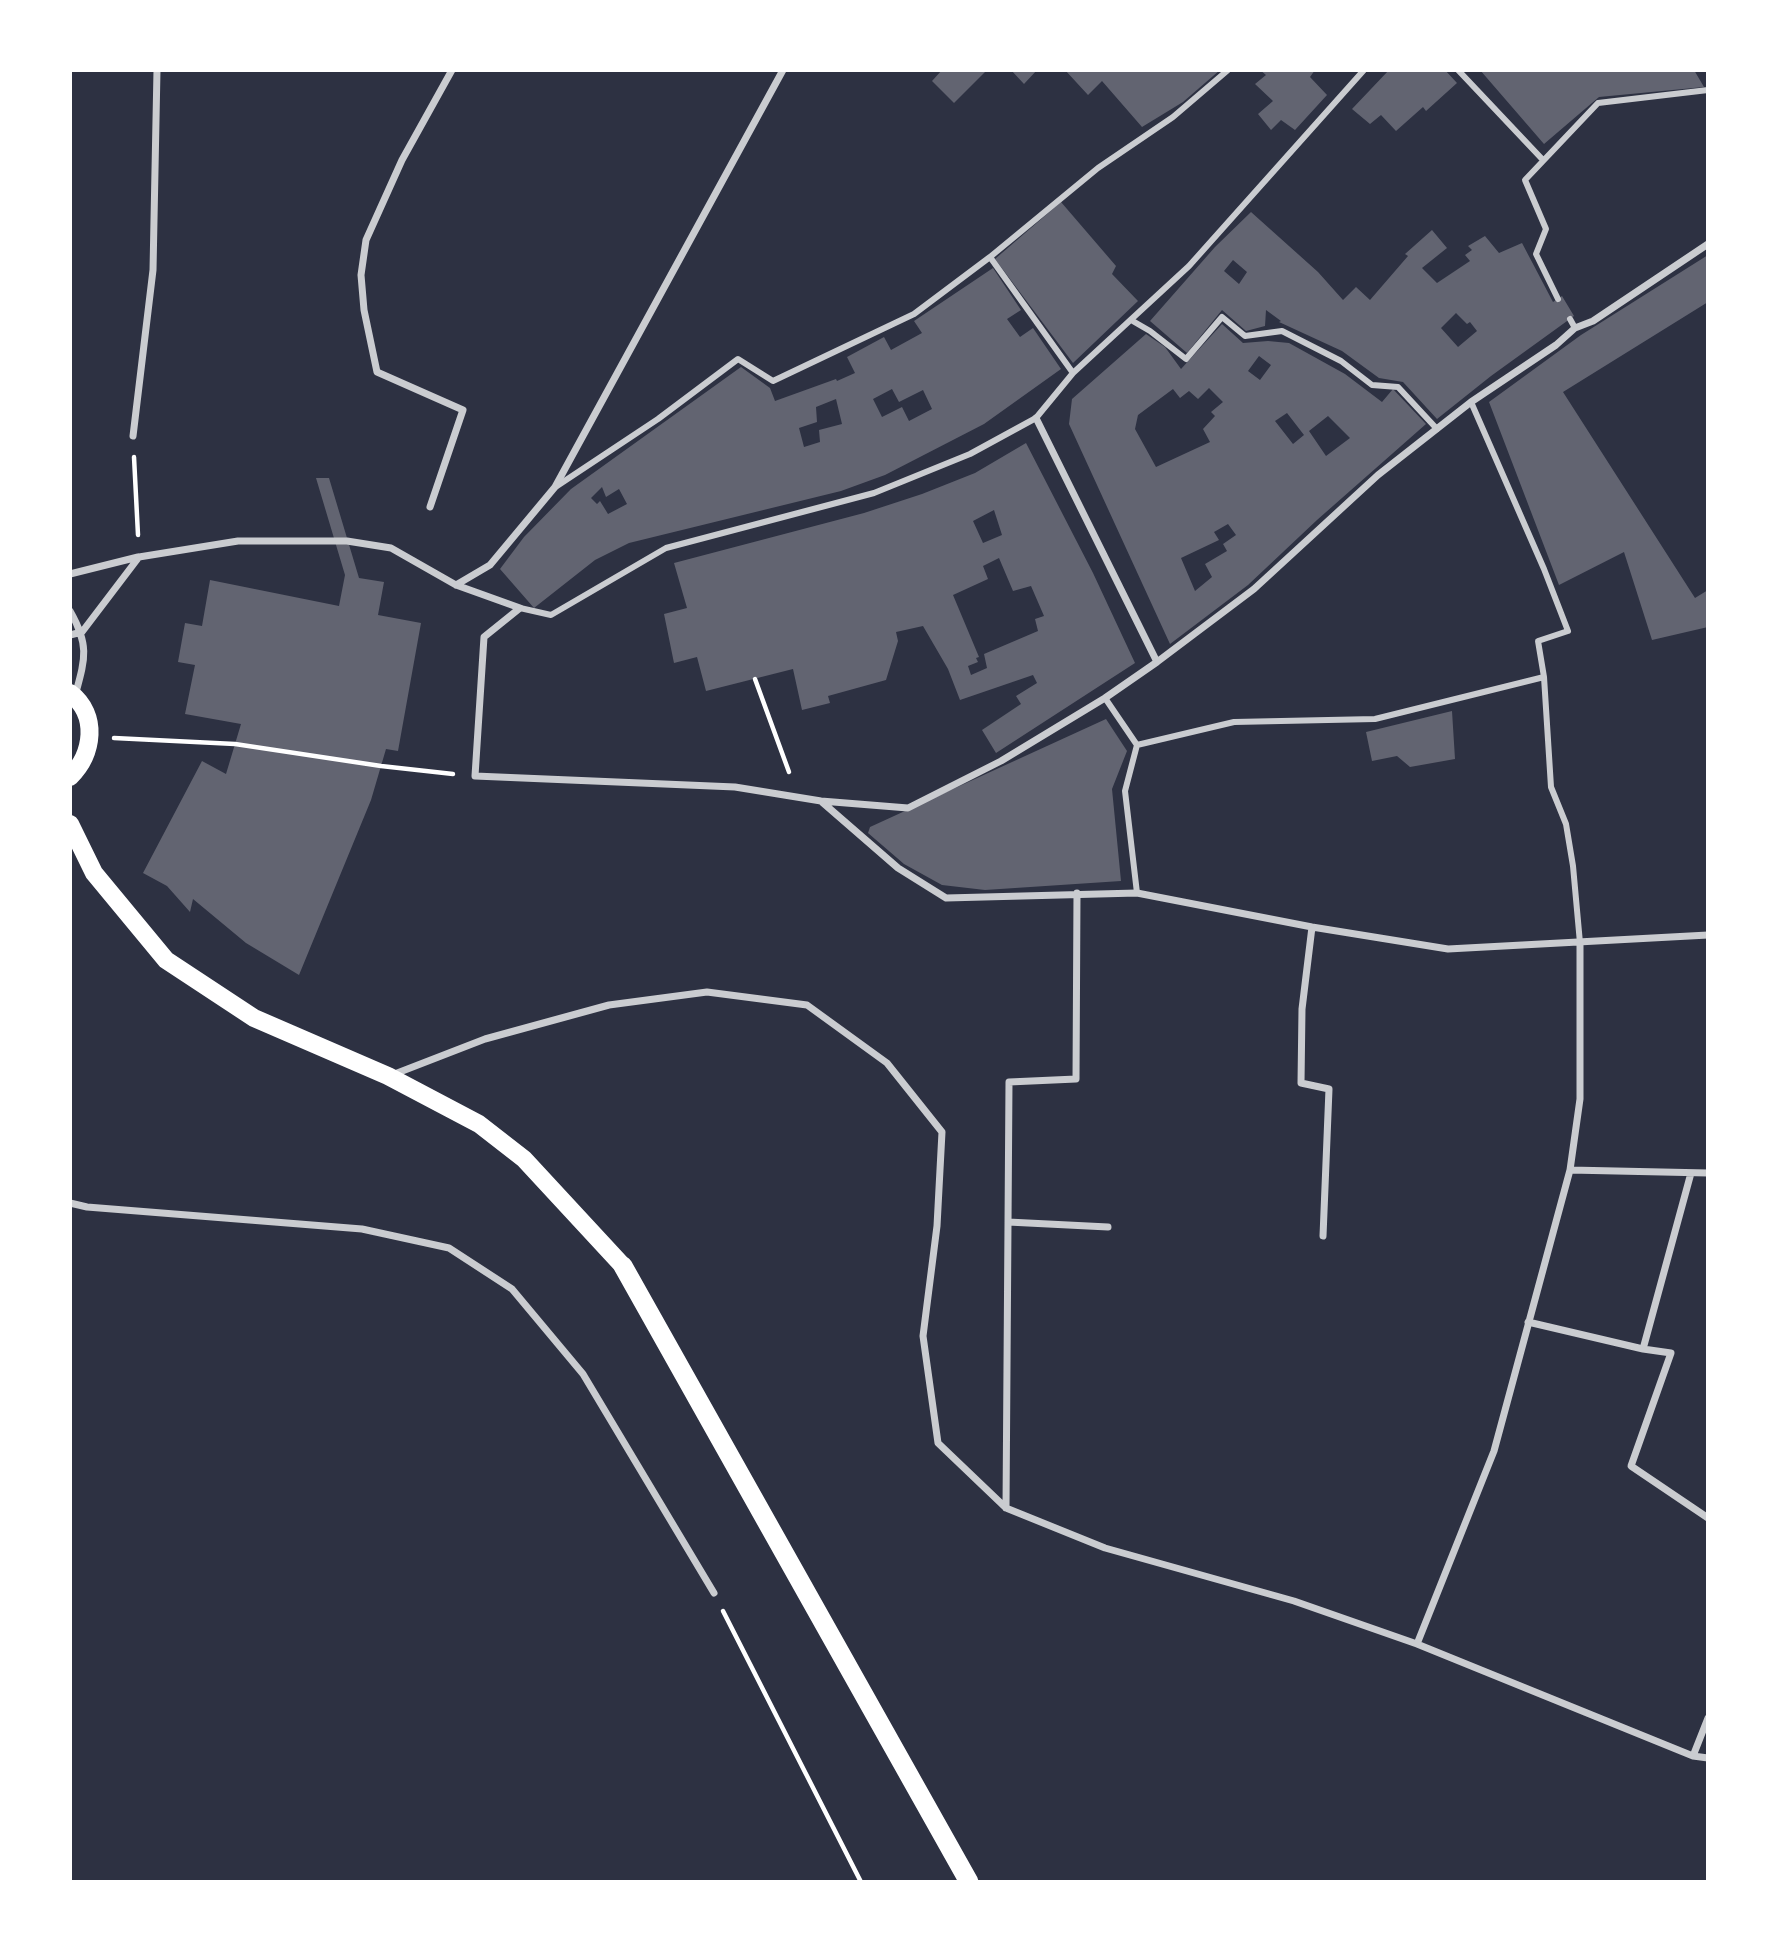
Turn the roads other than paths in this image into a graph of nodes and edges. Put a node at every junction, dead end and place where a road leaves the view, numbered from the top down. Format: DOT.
graph roads {
  1 [pos="158,70"];
  2 [pos="452,70"];
  3 [pos="783,70"];
  4 [pos="1228,70"];
  5 [pos="1364,70"];
  6 [pos="1458,70"];
  7 [pos="1708,90"];
  8 [pos="1543,160"];
  9 [pos="1708,244"];
  10 [pos="990,257"];
  11 [pos="1558,299"];
  12 [pos="1570,319"];
  13 [pos="1131,320"];
  14 [pos="1575,328"];
  15 [pos="1073,373"];
  16 [pos="1471,402"];
  17 [pos="1036,418"];
  18 [pos="1437,429"];
  19 [pos="133,436"];
  20 [pos="555,487"];
  21 [pos="430,507"];
  22 [pos="139,557"];
  23 [pos="70,574"];
  24 [pos="456,585"];
  25 [pos="520,608"];
  26 [pos="70,611"];
  27 [pos="82,632"];
  28 [pos="70,635"];
  29 [pos="1157,662"];
  30 [pos="1544,677"];
  31 [pos="72,695"];
  32 [pos="1105,698"];
  33 [pos="1138,745"];
  34 [pos="70,777"];
  35 [pos="821,801"];
  36 [pos="70,824"];
  37 [pos="1077,893"];
  38 [pos="1138,893"];
  39 [pos="1312,927"];
  40 [pos="1708,935"];
  41 [pos="1580,943"];
  42 [pos="388,1076"];
  43 [pos="1570,1170"];
  44 [pos="1691,1173"];
  45 [pos="1708,1173"];
  46 [pos="70,1203"];
  47 [pos="1008,1222"];
  48 [pos="1108,1227"];
  49 [pos="1323,1236"];
  50 [pos="623,1266"];
  51 [pos="1528,1322"];
  52 [pos="1643,1349"];
  53 [pos="1006,1508"];
  54 [pos="1708,1518"];
  55 [pos="714,1592"];
  56 [pos="1417,1644"];
  57 [pos="1708,1718"];
  58 [pos="1693,1756"];
  59 [pos="1708,1758"];
  60 [pos="969,1882"];
  1 -- 19 [label="street"];
  2 -- 21 [label="street"];
  3 -- 20 [label="street"];
  4 -- 10 [label="street"];
  5 -- 13 [label="street"];
  6 -- 8 [label="street"];
  7 -- 8 [label="street"];
  8 -- 11 [label="street"];
  9 -- 14 [label="street"];
  10 -- 15 [label="street"];
  10 -- 20 [label="street"];
  12 -- 14 [label="street"];
  13 -- 15 [label="street"];
  13 -- 18 [label="street"];
  14 -- 16 [label="street"];
  15 -- 17 [label="street"];
  16 -- 18 [label="street"];
  16 -- 30 [label="street"];
  17 -- 25 [label="street"];
  17 -- 29 [label="street"];
  18 -- 29 [label="street"];
  20 -- 24 [label="street"];
  22 -- 23 [label="street"];
  22 -- 24 [label="street"];
  22 -- 27 [label="street"];
  24 -- 25 [label="street"];
  25 -- 35 [label="street"];
  26 -- 27 [label="street"];
  27 -- 28 [label="street"];
  27 -- 31 [label="street"];
  29 -- 32 [label="street"];
  30 -- 33 [label="street"];
  30 -- 41 [label="street"];
  31 -- 34 [label="main road"];
  32 -- 33 [label="street"];
  32 -- 35 [label="street"];
  33 -- 38 [label="street"];
  35 -- 37 [label="street"];
  36 -- 42 [label="main road"];
  37 -- 38 [label="street"];
  37 -- 47 [label="street"];
  38 -- 39 [label="street"];
  39 -- 41 [label="street"];
  39 -- 49 [label="street"];
  40 -- 41 [label="street"];
  41 -- 43 [label="street"];
  42 -- 50 [label="main road"];
  42 -- 53 [label="street"];
  43 -- 44 [label="street"];
  43 -- 51 [label="street"];
  44 -- 45 [label="street"];
  44 -- 52 [label="street"];
  46 -- 55 [label="street"];
  47 -- 48 [label="street"];
  47 -- 53 [label="street"];
  50 -- 60 [label="highway"];
  51 -- 52 [label="street"];
  51 -- 56 [label="street"];
  52 -- 54 [label="street"];
  53 -- 56 [label="street"];
  56 -- 58 [label="street"];
  57 -- 58 [label="street"];
  58 -- 59 [label="street"];
}
